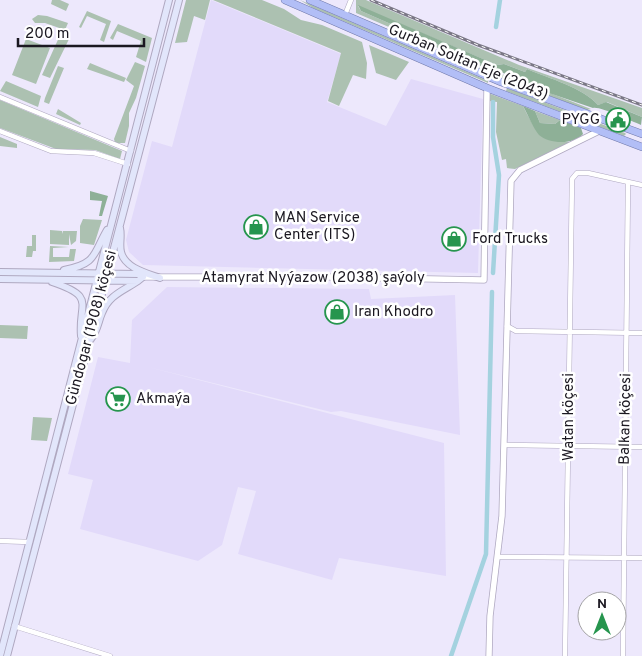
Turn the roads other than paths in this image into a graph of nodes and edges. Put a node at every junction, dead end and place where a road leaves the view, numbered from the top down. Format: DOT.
graph roads {
  1 [pos="169,0"];
  2 [pos="179,0"];
  3 [pos="285,0"];
  4 [pos="310,0"];
  5 [pos="351,0"];
  6 [pos="345,15"];
  7 [pos="487,88"];
  8 [pos="0,97"];
  9 [pos="628,129"];
  10 [pos="0,131"];
  11 [pos="599,131"];
  12 [pos="642,134"];
  13 [pos="624,140"];
  14 [pos="642,147"];
  15 [pos="131,151"];
  16 [pos="139,154"];
  17 [pos="128,164"];
  18 [pos="628,183"];
  19 [pos="642,185"];
  20 [pos="112,223"];
  21 [pos="120,225"];
  22 [pos="0,272"];
  23 [pos="47,276"];
  24 [pos="98,277"];
  25 [pos="106,277"];
  26 [pos="160,278"];
  27 [pos="0,279"];
  28 [pos="140,279"];
  29 [pos="508,326"];
  30 [pos="569,333"];
  31 [pos="627,333"];
  32 [pos="642,333"];
  33 [pos="85,341"];
  34 [pos="505,445"];
  35 [pos="569,446"];
  36 [pos="626,447"];
  37 [pos="642,447"];
  38 [pos="0,541"];
  39 [pos="33,543"];
  40 [pos="498,557"];
  41 [pos="567,558"];
  42 [pos="624,558"];
  43 [pos="642,558"];
  44 [pos="14,626"];
  45 [pos="0,656"];
  46 [pos="7,656"];
  47 [pos="110,656"];
  48 [pos="489,656"];
  49 [pos="565,656"];
  50 [pos="623,656"];
  1 -- 15 [label="main road, Gündogar (1908) köçesi"];
  2 -- 16 [label="main road, Gündogar (1908) köçesi"];
  3 -- 7 [label="highway, Gurban Soltan Eje (2043)"];
  4 -- 6 [label="highway, Gurban Soltan Eje (2043)"];
  5 -- 6 [label="street"];
  6 -- 9 [label="highway, Gurban Soltan Eje (2043)"];
  7 -- 11 [label="highway, Gurban Soltan Eje (2043)"];
  7 -- 26 [label="street, Atamyrat Nyýazow (2038) şaýoly"];
  8 -- 15 [label="street"];
  9 -- 12 [label="highway, Gurban Soltan Eje (2043)"];
  9 -- 13 [label="highway"];
  10 -- 17 [label="street"];
  11 -- 13 [label="highway, Gurban Soltan Eje (2043)"];
  11 -- 29 [label="street"];
  13 -- 14 [label="highway, Gurban Soltan Eje (2043)"];
  15 -- 16 [label="main road"];
  15 -- 17 [label="main road, Gündogar (1908) köçesi"];
  16 -- 21 [label="main road, Gündogar (1908) köçesi"];
  17 -- 20 [label="main road, Gündogar (1908) köçesi"];
  18 -- 19 [label="street"];
  18 -- 30 [label="street, Watan köçesi"];
  18 -- 31 [label="street, Balkan köçesi"];
  20 -- 23 [label="main road"];
  20 -- 24 [label="main road, Gündogar (1908) köçesi"];
  21 -- 25 [label="main road, Gündogar (1908) köçesi"];
  21 -- 26 [label="main road"];
  22 -- 23 [label="main road, Atamyrat Nyýazow (2038) şaýoly"];
  23 -- 24 [label="main road, Atamyrat Nyýazow (2038) şaýoly"];
  23 -- 27 [label="main road, Atamyrat Nyýazow (2038) şaýoly"];
  23 -- 33 [label="main road"];
  24 -- 25 [label="main road, Atamyrat Nyýazow (2038) şaýoly"];
  24 -- 33 [label="main road, Gündogar (1908) köçesi"];
  25 -- 28 [label="main road, Atamyrat Nyýazow (2038) şaýoly"];
  25 -- 33 [label="main road, Gündogar (1908) köçesi"];
  26 -- 28 [label="street, Atamyrat Nyýazow (2038) şaýoly"];
  28 -- 33 [label="main road"];
  29 -- 30 [label="street"];
  29 -- 34 [label="street"];
  30 -- 31 [label="street"];
  30 -- 35 [label="street, Watan köçesi"];
  31 -- 32 [label="street"];
  31 -- 36 [label="street, Balkan köçesi"];
  33 -- 39 [label="main road, Gündogar (1908) köçesi"];
  34 -- 35 [label="street"];
  34 -- 40 [label="street"];
  35 -- 36 [label="street"];
  35 -- 41 [label="street, Watan köçesi"];
  36 -- 37 [label="street"];
  36 -- 42 [label="street, Balkan köçesi"];
  38 -- 39 [label="street"];
  39 -- 44 [label="main road, Gündogar (1908) köçesi"];
  39 -- 45 [label="main road, Gündogar (1908) köçesi"];
  40 -- 41 [label="street"];
  40 -- 48 [label="street"];
  41 -- 42 [label="street"];
  41 -- 49 [label="street, Watan köçesi"];
  42 -- 43 [label="street"];
  42 -- 50 [label="street, Balkan köçesi"];
  44 -- 46 [label="main road, Gündogar (1908) köçesi"];
  44 -- 47 [label="street"];
}
